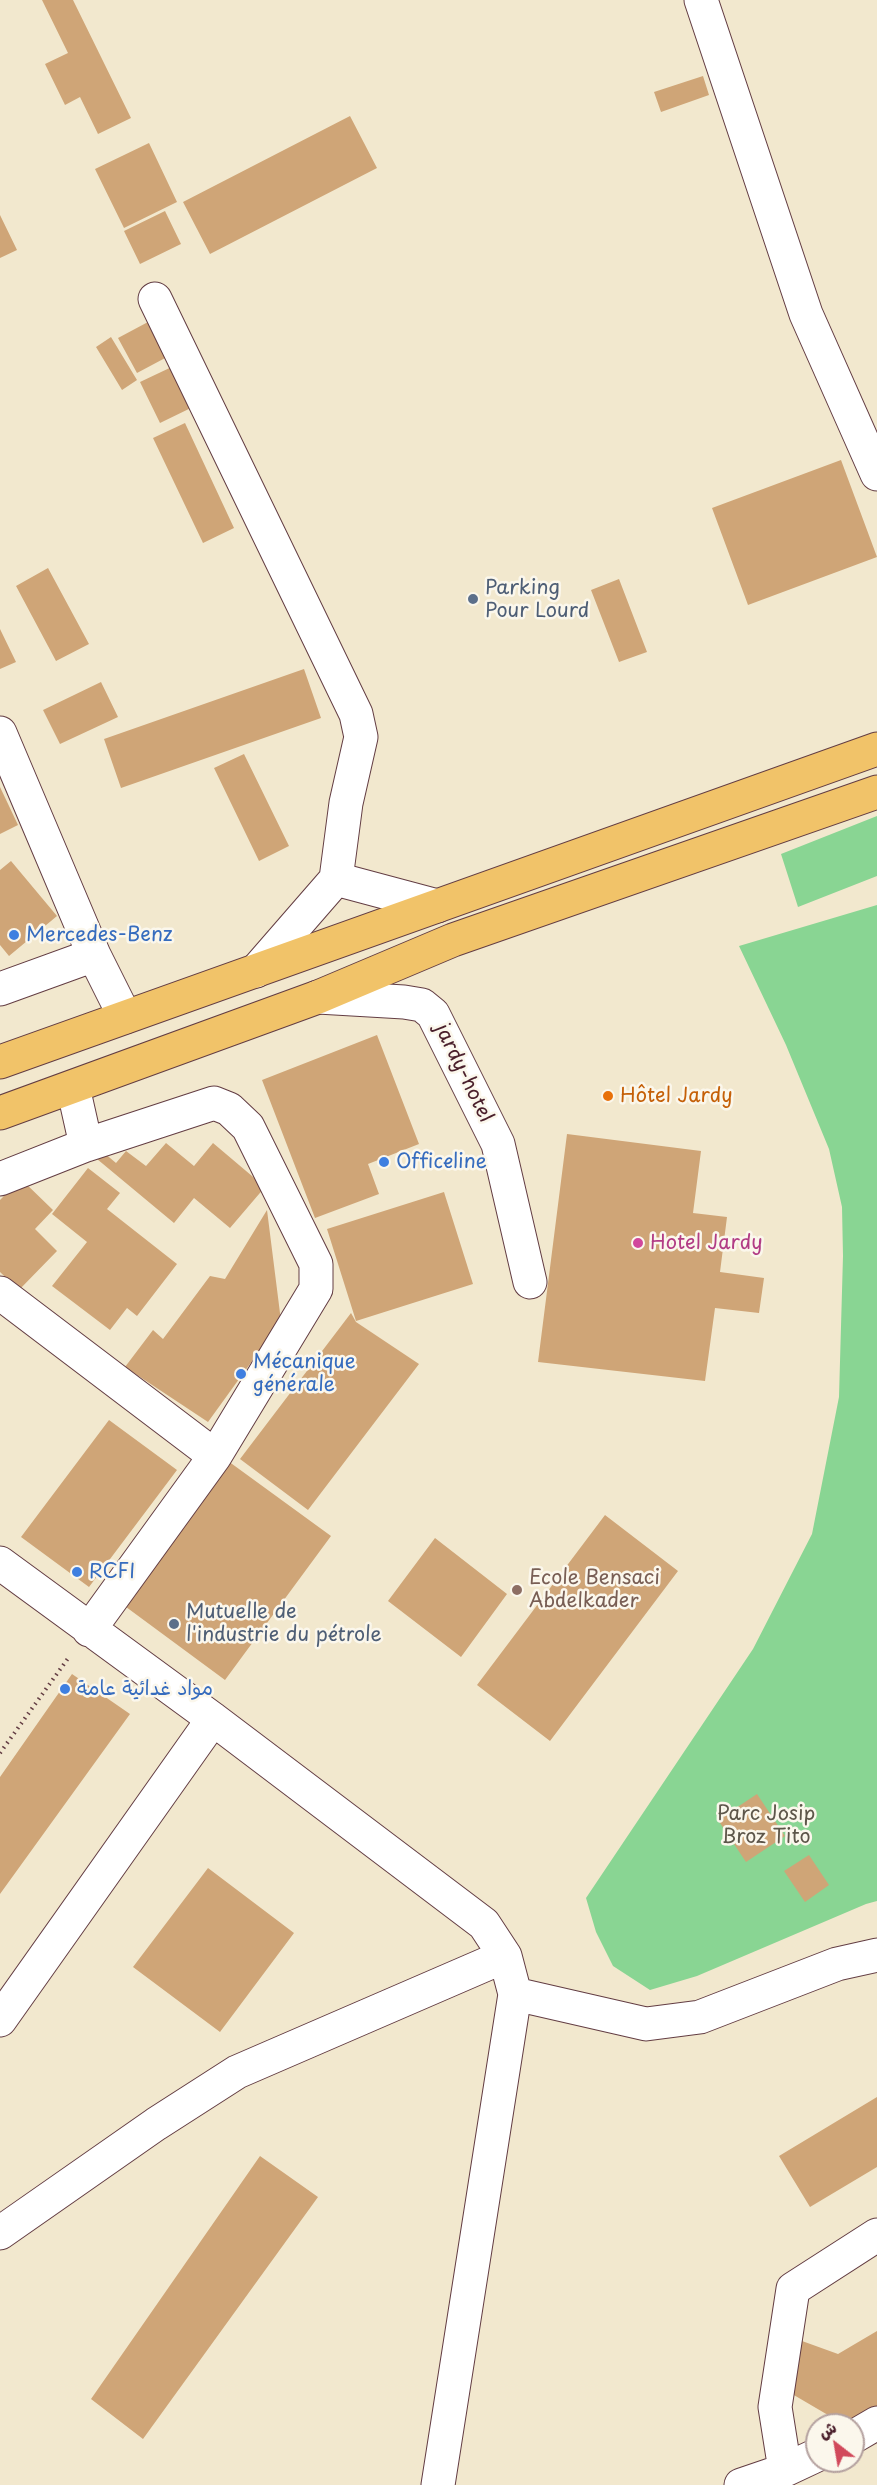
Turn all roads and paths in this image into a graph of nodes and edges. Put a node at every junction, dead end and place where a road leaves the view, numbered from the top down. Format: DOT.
graph roads {
  1 [pos="701,0"];
  2 [pos="155,299"];
  3 [pos="877,474"];
  4 [pos="0,733"];
  5 [pos="877,749"];
  6 [pos="877,792"];
  7 [pos="336,879"];
  8 [pos="437,906"];
  9 [pos="94,955"];
  10 [pos="256,971"];
  11 [pos="0,990"];
  12 [pos="318,997"];
  13 [pos="125,1017"];
  14 [pos="0,1062"];
  15 [pos="73,1087"];
  16 [pos="0,1113"];
  17 [pos="86,1145"];
  18 [pos="0,1179"];
  19 [pos="530,1282"];
  20 [pos="0,1293"];
  21 [pos="215,1456"];
  22 [pos="0,1563"];
  23 [pos="89,1630"];
  24 [pos="213,1719"];
  25 [pos="0,1753"];
  26 [pos="877,1955"];
  27 [pos="505,1956"];
  28 [pos="515,1994"];
  29 [pos="0,2020"];
  30 [pos="0,2233"];
  31 [pos="877,2235"];
  32 [pos="805,2461"];
  33 [pos="785,2470"];
  34 [pos="438,2485"];
  35 [pos="741,2485"];
  1 -- 3 [label="street"];
  2 -- 7 [label="street"];
  4 -- 9 [label="street"];
  5 -- 8 [label="highway"];
  6 -- 12 [label="highway"];
  7 -- 8 [label="street"];
  7 -- 10 [label="street"];
  8 -- 10 [label="highway"];
  9 -- 11 [label="street"];
  9 -- 13 [label="street"];
  10 -- 13 [label="highway"];
  12 -- 15 [label="highway"];
  12 -- 19 [label="street, jardy-hotel"];
  13 -- 14 [label="highway"];
  15 -- 16 [label="highway"];
  15 -- 17 [label="street"];
  17 -- 18 [label="street"];
  17 -- 21 [label="street"];
  20 -- 21 [label="street"];
  21 -- 23 [label="street"];
  22 -- 23 [label="street"];
  23 -- 24 [label="street"];
  23 -- 25 [label="path"];
  24 -- 27 [label="street"];
  24 -- 29 [label="street"];
  26 -- 28 [label="street"];
  27 -- 28 [label="street"];
  27 -- 30 [label="street"];
  28 -- 34 [label="street"];
  31 -- 33 [label="street"];
  32 -- 33 [label="street"];
  33 -- 35 [label="street"];
}
